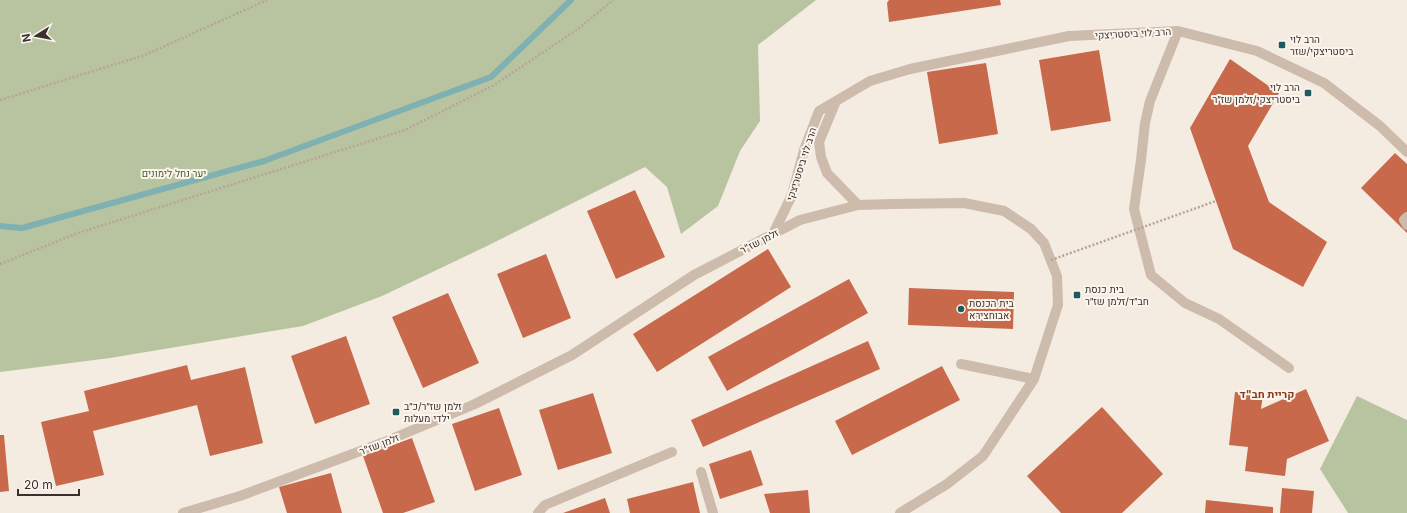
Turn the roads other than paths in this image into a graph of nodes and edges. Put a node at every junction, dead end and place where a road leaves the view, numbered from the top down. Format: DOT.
graph roads {
  1 [pos="1178,30"];
  2 [pos="836,101"];
  3 [pos="1407,152"];
  4 [pos="858,205"];
  5 [pos="1407,217"];
  6 [pos="1407,225"];
  7 [pos="773,234"];
  8 [pos="961,364"];
  9 [pos="1288,368"];
  10 [pos="1034,379"];
  11 [pos="672,452"];
  12 [pos="701,472"];
  13 [pos="212,509"];
  14 [pos="183,513"];
  15 [pos="538,513"];
  16 [pos="713,513"];
  17 [pos="900,513"];
  1 -- 2 [label="street, הרב לוי ביסטריצקי"];
  1 -- 3 [label="street, הרב לוי ביסטריצקי"];
  1 -- 9 [label="street"];
  2 -- 4 [label="street, הרב לוי ביסטריצקי"];
  2 -- 7 [label="street, הרב לוי ביסטריצקי"];
  4 -- 7 [label="street, זלמן שז\"ר"];
  4 -- 10 [label="street, זלמן שז\"ר"];
  5 -- 6 [label="street"];
  7 -- 13 [label="street, זלמן שז\"ר"];
  8 -- 10 [label="street"];
  10 -- 17 [label="street, זלמן שז\"ר"];
  11 -- 15 [label="street"];
  12 -- 16 [label="street"];
  13 -- 14 [label="street, זלמן שז\"ר"];
}
